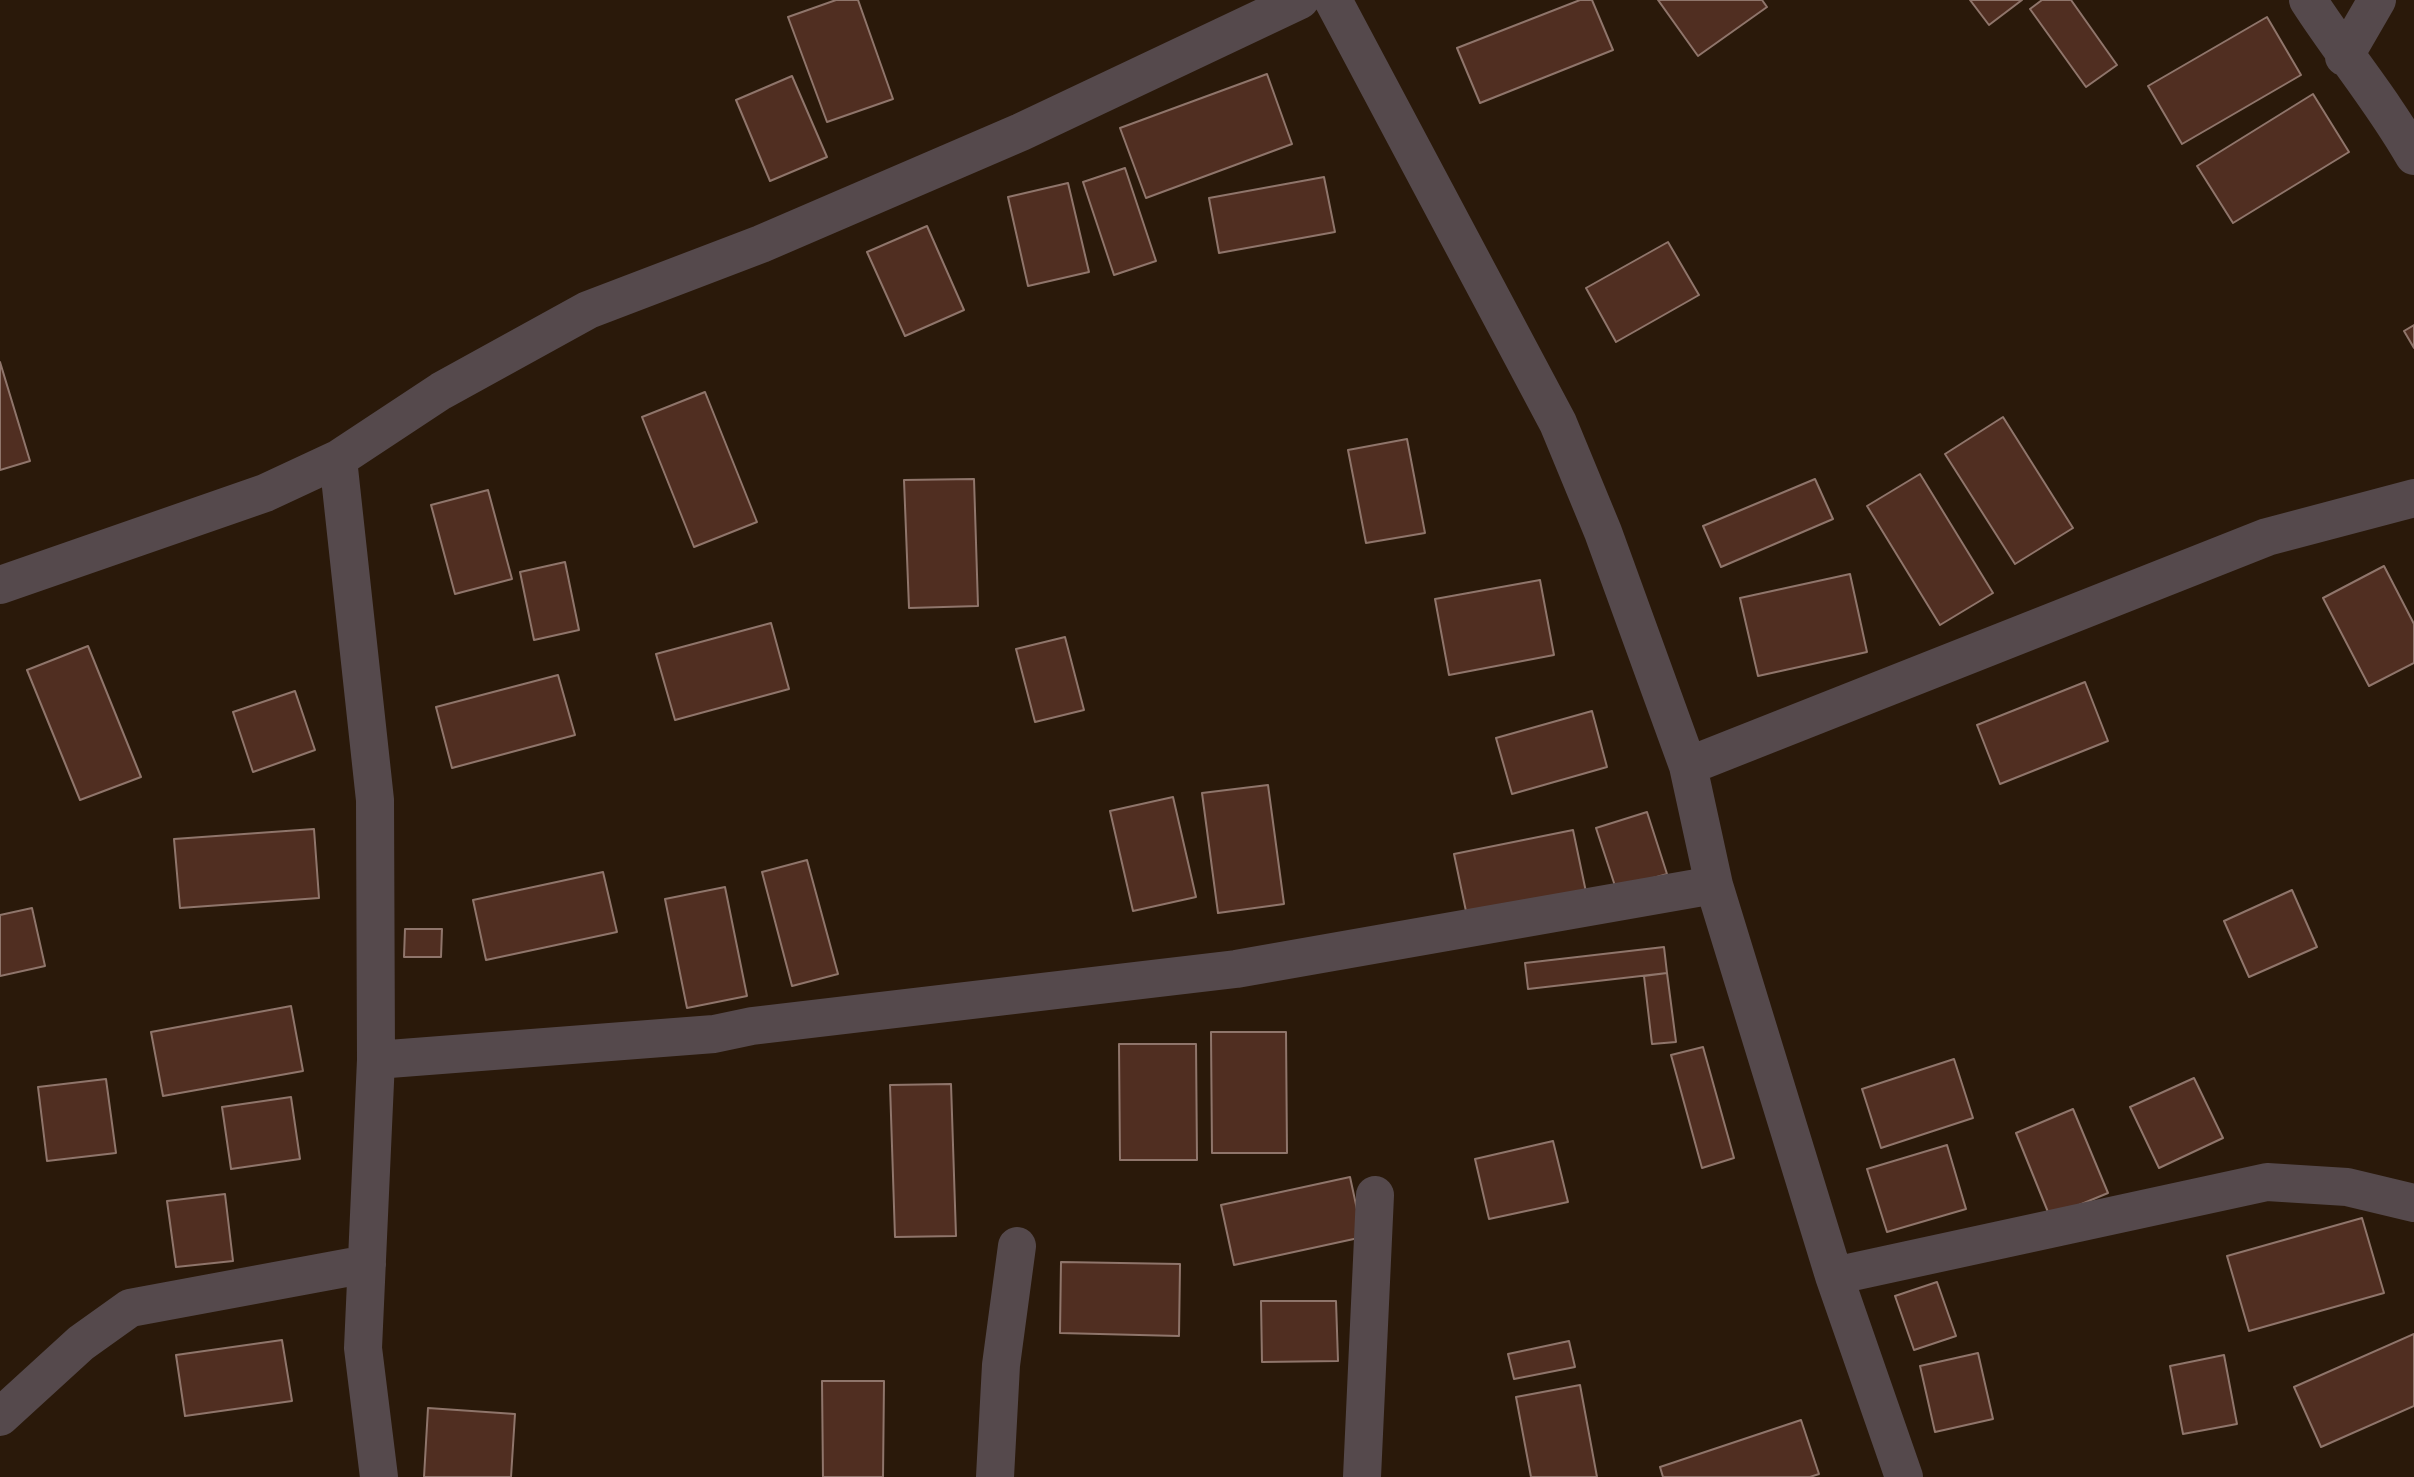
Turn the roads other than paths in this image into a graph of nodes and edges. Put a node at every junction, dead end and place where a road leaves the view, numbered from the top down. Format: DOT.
graph roads {
  1 [pos="1300,0"];
  2 [pos="1333,0"];
  3 [pos="2308,0"];
  4 [pos="2377,0"];
  5 [pos="2344,57"];
  6 [pos="2414,156"];
  7 [pos="338,459"];
  8 [pos="2414,498"];
  9 [pos="0,585"];
  10 [pos="1688,766"];
  11 [pos="1714,885"];
  12 [pos="376,1060"];
  13 [pos="1375,1195"];
  14 [pos="2414,1203"];
  15 [pos="1017,1246"];
  16 [pos="367,1264"];
  17 [pos="1834,1276"];
  18 [pos="0,1418"];
  19 [pos="1893,1474"];
  20 [pos="379,1477"];
  21 [pos="995,1477"];
  22 [pos="1362,1477"];
  1 -- 7 [label="street"];
  2 -- 10 [label="street"];
  3 -- 5 [label="street"];
  4 -- 5 [label="street"];
  5 -- 6 [label="street"];
  7 -- 9 [label="street"];
  7 -- 12 [label="street"];
  8 -- 10 [label="street"];
  10 -- 11 [label="street"];
  11 -- 12 [label="street"];
  11 -- 17 [label="street"];
  12 -- 16 [label="street"];
  13 -- 22 [label="street"];
  14 -- 17 [label="street"];
  15 -- 21 [label="street"];
  16 -- 18 [label="street"];
  16 -- 20 [label="street"];
  17 -- 19 [label="street"];
}
